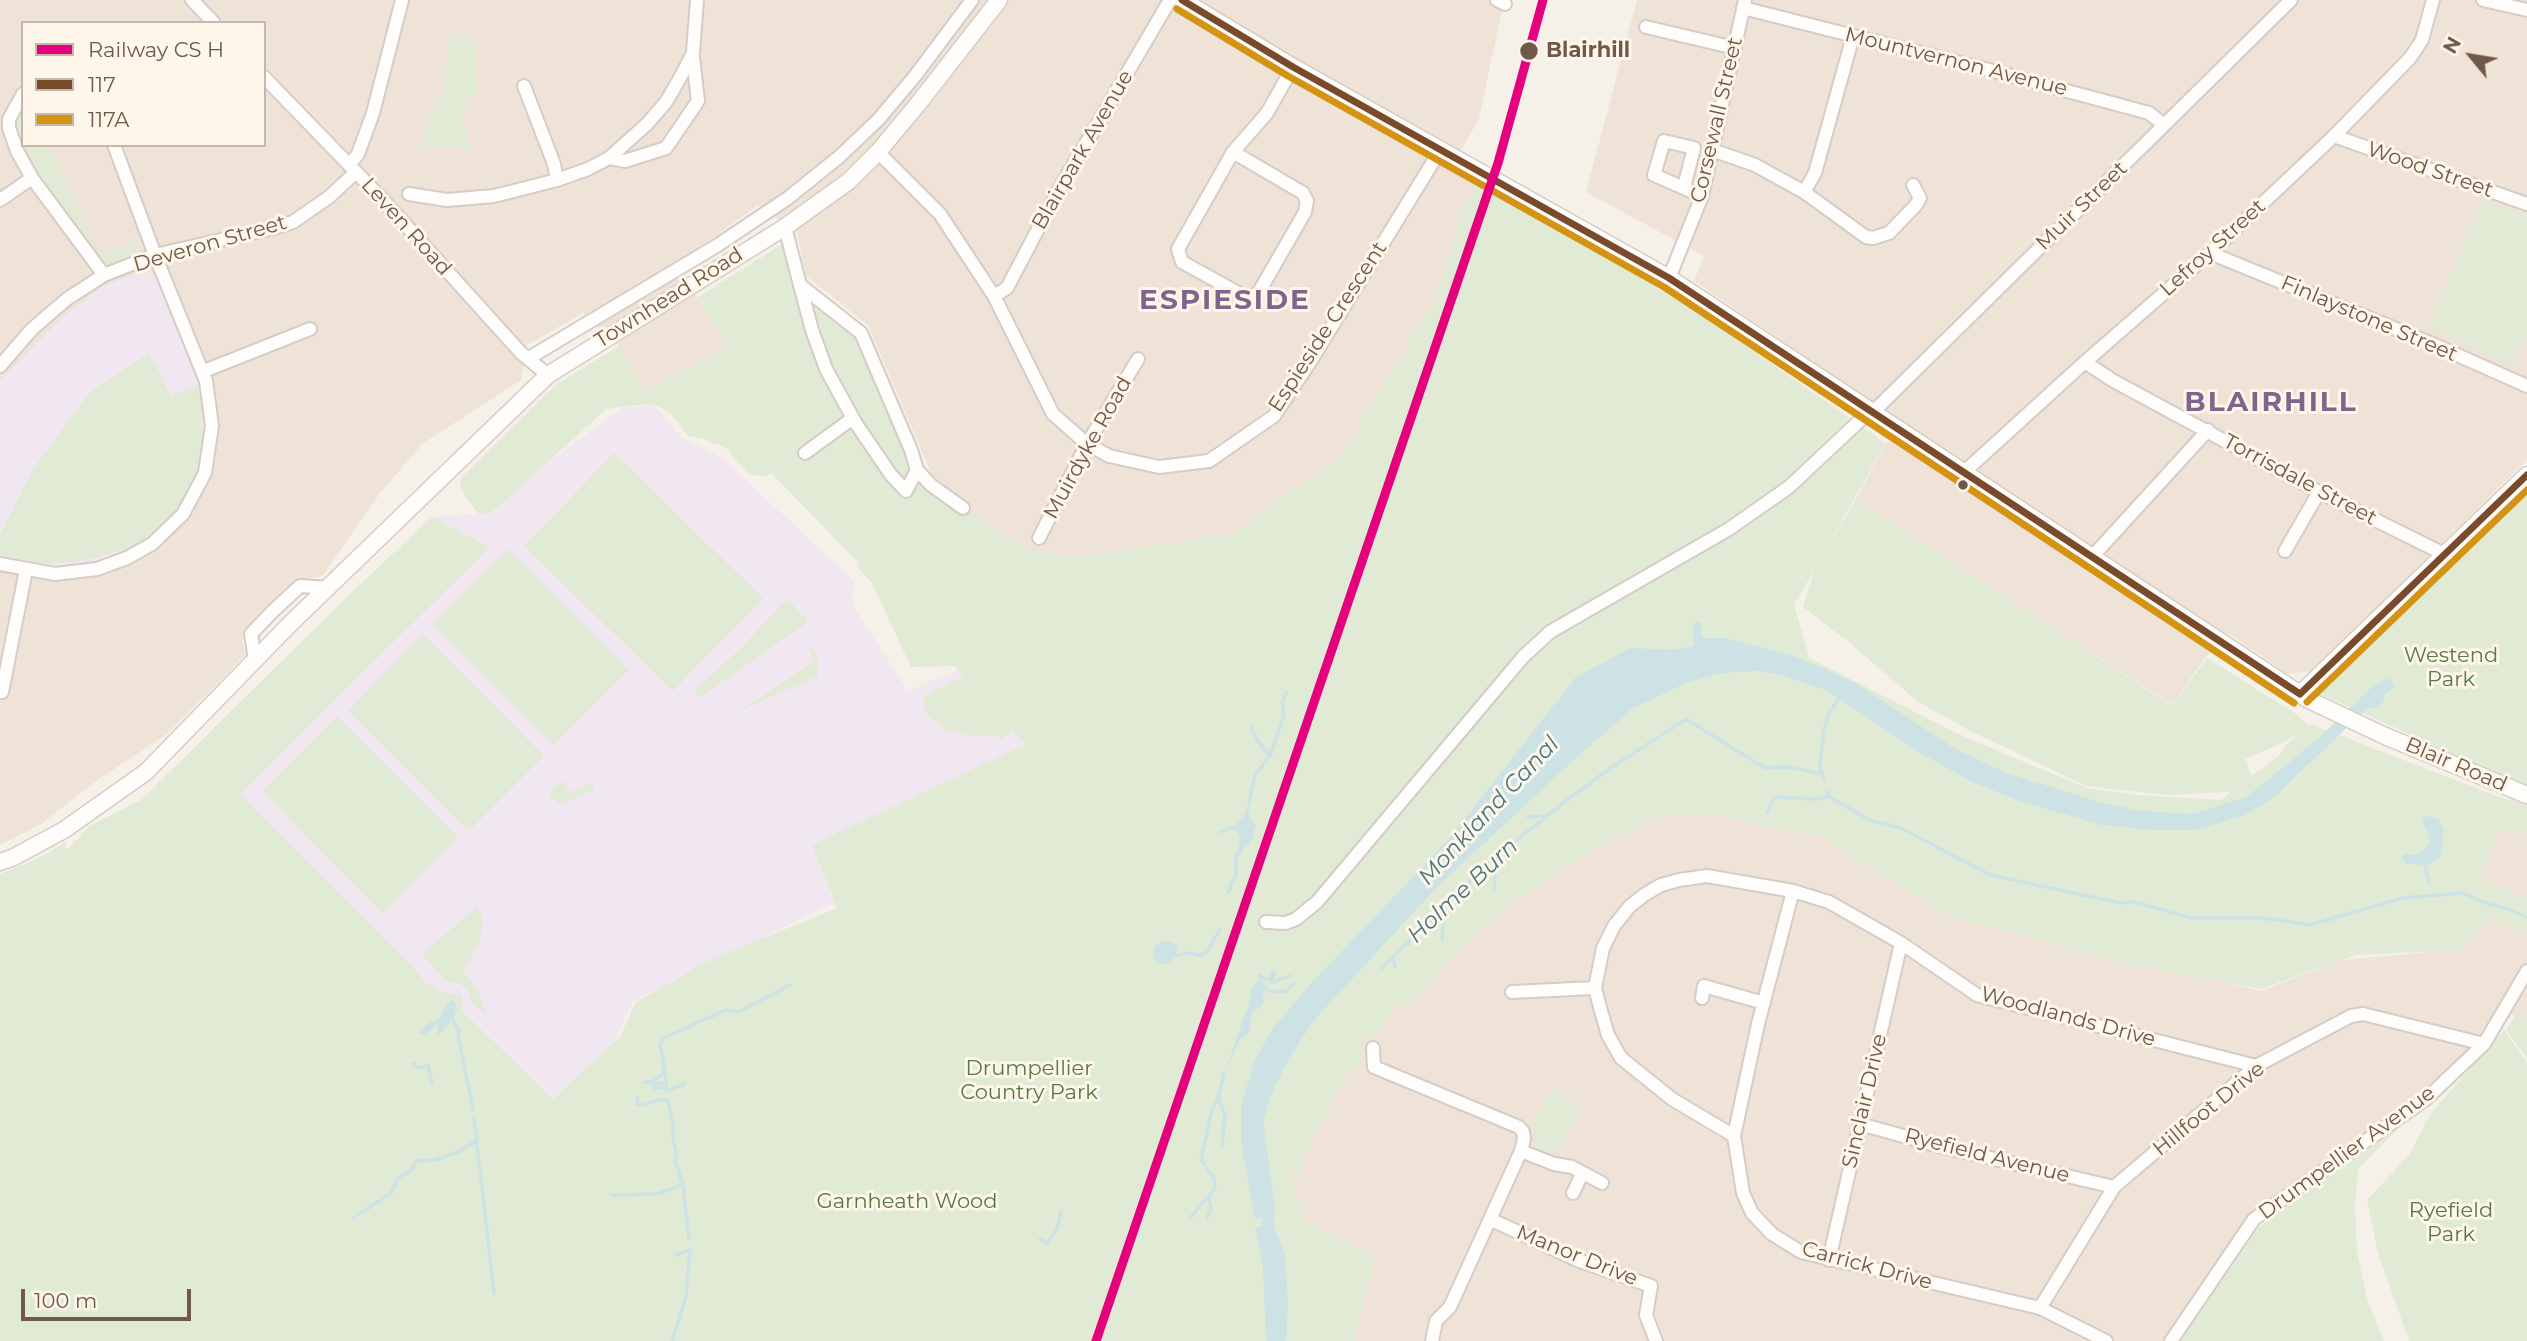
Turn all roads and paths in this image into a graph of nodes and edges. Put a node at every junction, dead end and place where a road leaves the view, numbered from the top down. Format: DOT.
graph roads {
  1 [pos="192,0"];
  2 [pos="402,0"];
  3 [pos="697,0"];
  4 [pos="972,0"];
  5 [pos="999,0"];
  6 [pos="1170,0"];
  7 [pos="1182,0"];
  8 [pos="2291,0"];
  9 [pos="2434,0"];
  10 [pos="2483,0"];
  11 [pos="1744,4"];
  12 [pos="2527,10"];
  13 [pos="212,21"];
  14 [pos="1646,27"];
  15 [pos="1853,36"];
  16 [pos="1735,48"];
  17 [pos="693,53"];
  18 [pos="1293,67"];
  19 [pos="266,81"];
  20 [pos="524,86"];
  21 [pos="21,97"];
  22 [pos="2164,125"];
  23 [pos="2334,136"];
  24 [pos="115,147"];
  25 [pos="1441,149"];
  26 [pos="1713,150"];
  27 [pos="878,152"];
  28 [pos="1233,152"];
  29 [pos="609,158"];
  30 [pos="352,169"];
  31 [pos="32,178"];
  32 [pos="557,180"];
  33 [pos="1913,185"];
  34 [pos="1684,187"];
  35 [pos="1804,192"];
  36 [pos="409,194"];
  37 [pos="1702,196"];
  38 [pos="788,198"];
  39 [pos="0,200"];
  40 [pos="2527,204"];
  41 [pos="801,214"];
  42 [pos="785,228"];
  43 [pos="2210,253"];
  44 [pos="155,255"];
  45 [pos="104,275"];
  46 [pos="1669,278"];
  47 [pos="800,285"];
  48 [pos="994,296"];
  49 [pos="310,329"];
  50 [pos="529,358"];
  51 [pos="1138,359"];
  52 [pos="2085,362"];
  53 [pos="0,366"];
  54 [pos="204,371"];
  55 [pos="548,375"];
  56 [pos="2527,386"];
  57 [pos="1871,412"];
  58 [pos="853,418"];
  59 [pos="2208,430"];
  60 [pos="1087,444"];
  61 [pos="805,453"];
  62 [pos="917,470"];
  63 [pos="1963,473"];
  64 [pos="2527,475"];
  65 [pos="2319,492"];
  66 [pos="963,508"];
  67 [pos="1039,538"];
  68 [pos="2285,551"];
  69 [pos="2444,554"];
  70 [pos="2092,557"];
  71 [pos="0,564"];
  72 [pos="26,570"];
  73 [pos="2,692"];
  74 [pos="2300,694"];
  75 [pos="2527,795"];
  76 [pos="0,862"];
  77 [pos="1793,891"];
  78 [pos="1266,922"];
  79 [pos="1901,943"];
  80 [pos="2527,971"];
  81 [pos="1704,987"];
  82 [pos="1595,988"];
  83 [pos="1512,992"];
  84 [pos="1764,1003"];
  85 [pos="2484,1044"];
  86 [pos="1373,1048"];
  87 [pos="2256,1066"];
  88 [pos="1860,1124"];
  89 [pos="1734,1136"];
  90 [pos="1521,1150"];
  91 [pos="1582,1174"];
  92 [pos="1602,1183"];
  93 [pos="2114,1187"];
  94 [pos="1573,1193"];
  95 [pos="1490,1219"];
  96 [pos="1829,1260"];
  97 [pos="2040,1308"];
  98 [pos="1432,1341"];
  99 [pos="1656,1341"];
  100 [pos="2106,1341"];
  101 [pos="2171,1341"];
  1 -- 13 [label="street"];
  2 -- 30 [label="street, Deveron Street"];
  3 -- 17 [label="street"];
  4 -- 38 [label="street"];
  5 -- 27 [label="street, Townhead Road"];
  6 -- 48 [label="street, Blairpark Avenue"];
  7 -- 18 [label="street"];
  8 -- 22 [label="street, Muir Street"];
  9 -- 23 [label="street, Lefroy Street"];
  10 -- 12 [label="street"];
  11 -- 15 [label="street, Mountvernon Avenue"];
  11 -- 16 [label="street, Corsewall Street"];
  14 -- 16 [label="street"];
  15 -- 22 [label="street, Mountvernon Avenue"];
  15 -- 35 [label="street"];
  16 -- 26 [label="street, Corsewall Street"];
  17 -- 29 [label="street"];
  17 -- 29 [label="street"];
  18 -- 25 [label="street"];
  18 -- 28 [label="street"];
  19 -- 30 [label="street, Leven Road"];
  20 -- 32 [label="street"];
  21 -- 31 [label="street"];
  22 -- 57 [label="street, Muir Street"];
  23 -- 40 [label="street, Wood Street"];
  23 -- 43 [label="street, Lefroy Street"];
  24 -- 44 [label="street"];
  25 -- 46 [label="street"];
  25 -- 60 [label="street, Espieside Crescent"];
  26 -- 35 [label="street"];
  26 -- 37 [label="street, Corsewall Street"];
  27 -- 41 [label="street, Townhead Road"];
  27 -- 48 [label="street, Espieside Crescent"];
  28 -- 28 [label="street"];
  29 -- 32 [label="street"];
  30 -- 44 [label="street, Deveron Street"];
  30 -- 50 [label="street, Leven Road"];
  31 -- 39 [label="street"];
  31 -- 45 [label="street"];
  32 -- 36 [label="street"];
  33 -- 35 [label="street"];
  34 -- 37 [label="street"];
  37 -- 46 [label="street, Corsewall Street"];
  38 -- 41 [label="street"];
  38 -- 50 [label="street"];
  41 -- 42 [label="street, Townhead Road"];
  42 -- 47 [label="street"];
  42 -- 55 [label="street, Townhead Road"];
  43 -- 52 [label="street, Lefroy Street"];
  43 -- 56 [label="street, Finlaystone Street"];
  44 -- 45 [label="street, Deveron Street"];
  44 -- 54 [label="street"];
  45 -- 53 [label="street, Deveron Street"];
  46 -- 57 [label="street"];
  47 -- 58 [label="street"];
  47 -- 62 [label="street"];
  48 -- 60 [label="street, Espieside Crescent"];
  49 -- 54 [label="street"];
  50 -- 55 [label="street, Leven Road"];
  51 -- 60 [label="street, Muirdyke Road"];
  52 -- 59 [label="street, Torrisdale Street"];
  52 -- 63 [label="street, Lefroy Street"];
  54 -- 72 [label="street"];
  55 -- 76 [label="street, Townhead Road"];
  57 -- 63 [label="street"];
  57 -- 78 [label="street, Muir Street"];
  58 -- 61 [label="street"];
  58 -- 62 [label="street"];
  59 -- 65 [label="street, Torrisdale Street"];
  59 -- 70 [label="street"];
  60 -- 67 [label="street, Muirdyke Road"];
  62 -- 66 [label="street"];
  63 -- 70 [label="street"];
  64 -- 69 [label="street"];
  65 -- 68 [label="street"];
  65 -- 69 [label="street, Torrisdale Street"];
  69 -- 74 [label="street"];
  70 -- 74 [label="street"];
  71 -- 72 [label="street"];
  72 -- 73 [label="street"];
  74 -- 75 [label="street, Blair Road"];
  77 -- 79 [label="street, Woodlands Drive"];
  77 -- 82 [label="street, Woodlands Drive"];
  77 -- 84 [label="street, Carrick Drive"];
  79 -- 87 [label="street, Woodlands Drive"];
  79 -- 88 [label="street, Sinclair Drive"];
  80 -- 85 [label="street, Drumpellier Avenue"];
  81 -- 84 [label="street"];
  82 -- 83 [label="street"];
  82 -- 89 [label="street, Woodlands Drive"];
  84 -- 89 [label="street, Carrick Drive"];
  85 -- 87 [label="street, Hillfoot Drive"];
  85 -- 101 [label="street, Drumpellier Avenue"];
  86 -- 90 [label="street"];
  87 -- 93 [label="street, Hillfoot Drive"];
  88 -- 93 [label="street, Ryefield Avenue"];
  88 -- 96 [label="street, Sinclair Drive"];
  89 -- 96 [label="street, Carrick Drive"];
  90 -- 91 [label="street"];
  90 -- 95 [label="street"];
  91 -- 92 [label="street"];
  91 -- 94 [label="street"];
  93 -- 97 [label="street, Hillfoot Drive"];
  95 -- 98 [label="street"];
  95 -- 99 [label="street, Manor Drive"];
  96 -- 97 [label="street, Carrick Drive"];
  97 -- 100 [label="street, Carrick Drive"];
}
